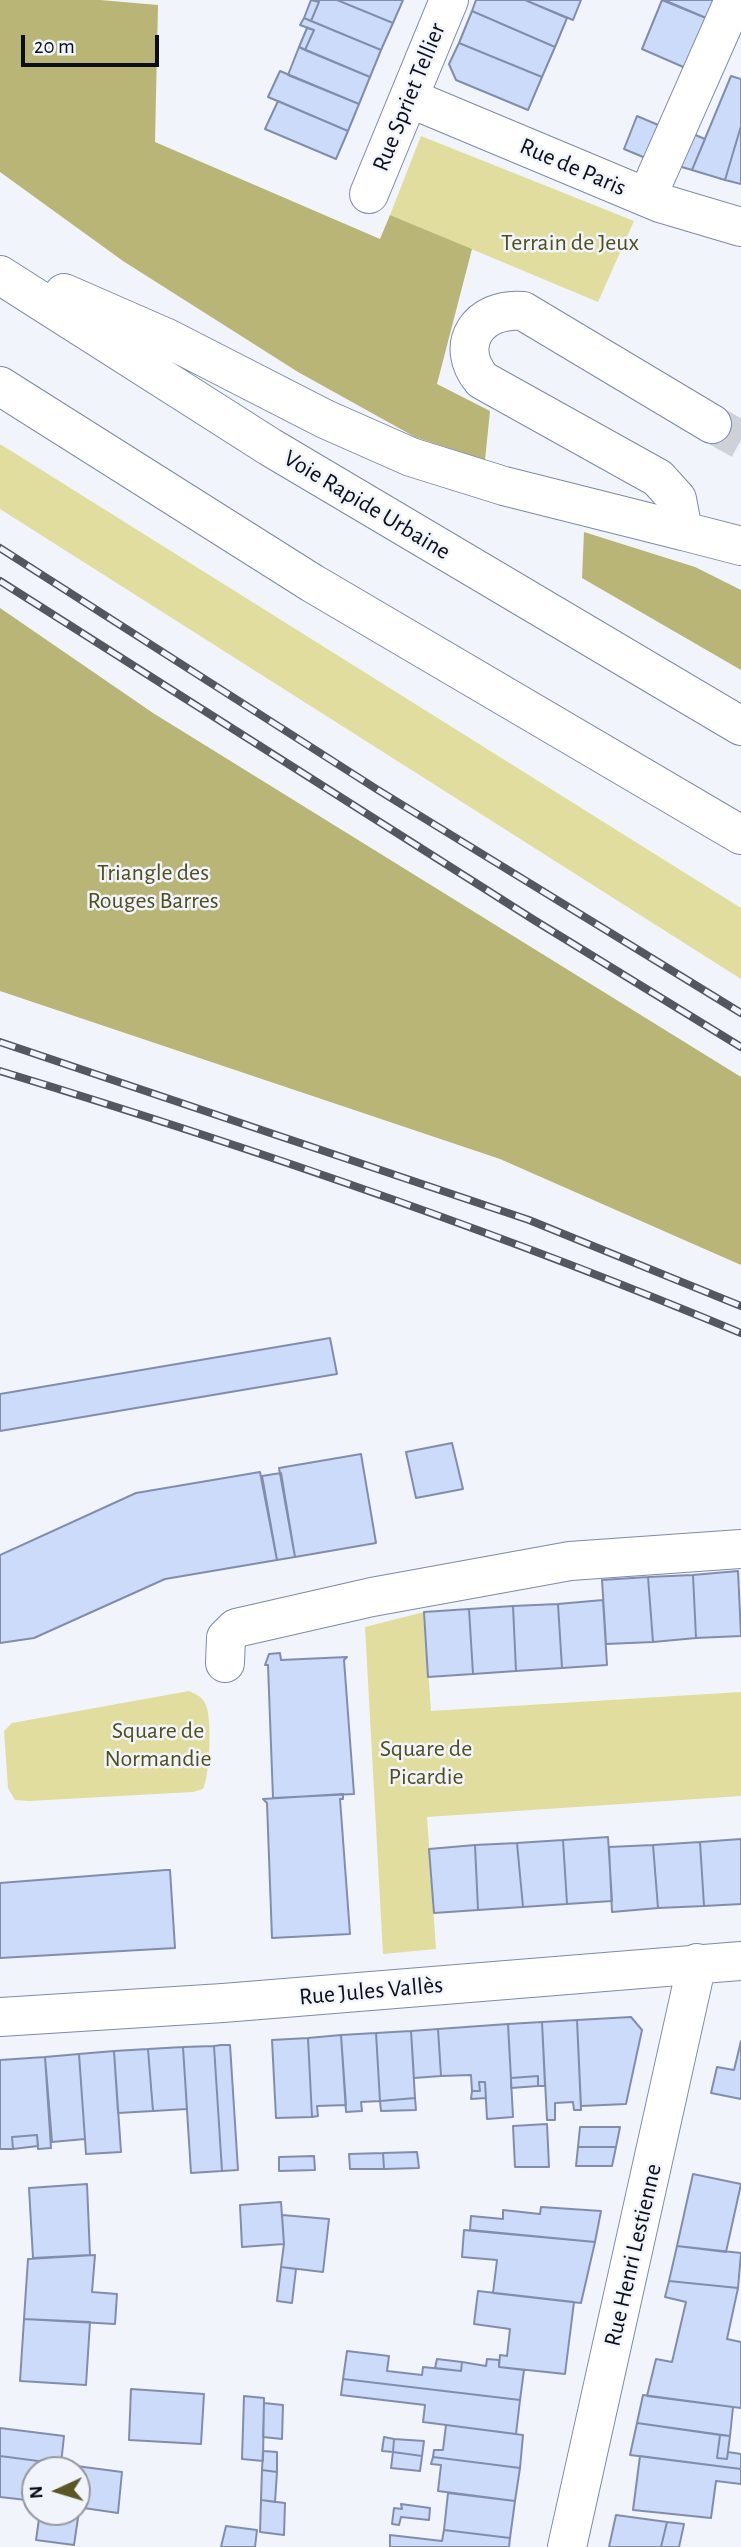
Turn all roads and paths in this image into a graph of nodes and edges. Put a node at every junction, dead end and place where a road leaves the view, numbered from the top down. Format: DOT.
graph roads {
  1 [pos="449,0"];
  2 [pos="734,0"];
  3 [pos="408,98"];
  4 [pos="369,194"];
  5 [pos="647,197"];
  6 [pos="741,228"];
  7 [pos="0,265"];
  8 [pos="0,275"];
  9 [pos="0,386"];
  10 [pos="712,424"];
  11 [pos="683,531"];
  12 [pos="741,546"];
  13 [pos="741,726"];
  14 [pos="741,835"];
  15 [pos="741,1549"];
  16 [pos="225,1663"];
  17 [pos="741,1961"];
  18 [pos="697,1963"];
  19 [pos="0,2017"];
  20 [pos="567,2547"];
  1 -- 3 [label="main road, Rue Spriet Tellier"];
  2 -- 5 [label="main road"];
  3 -- 4 [label="main road, Rue Spriet Tellier"];
  3 -- 5 [label="main road, Rue de Paris"];
  5 -- 6 [label="main road, Rue de Paris"];
  7 -- 11 [label="main road"];
  8 -- 13 [label="main road, Voie Rapide Urbaine"];
  9 -- 14 [label="main road"];
  10 -- 11 [label="main road"];
  11 -- 12 [label="main road"];
  15 -- 16 [label="main road"];
  17 -- 18 [label="main road, Rue Jules Vallès"];
  18 -- 19 [label="main road, Rue Jules Vallès"];
  18 -- 20 [label="main road, Rue Henri Lestienne"];
}
